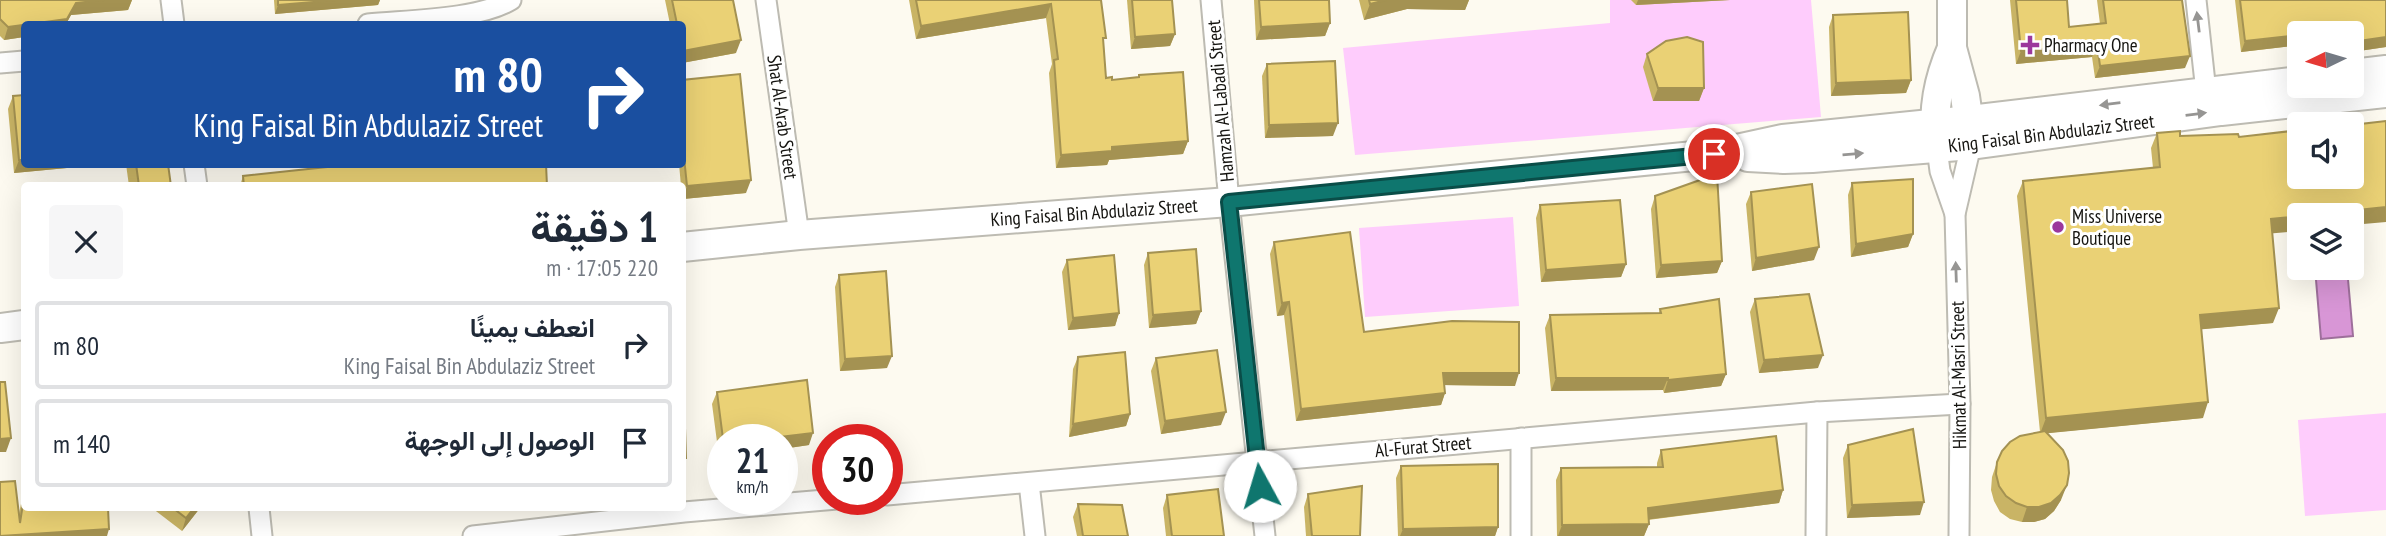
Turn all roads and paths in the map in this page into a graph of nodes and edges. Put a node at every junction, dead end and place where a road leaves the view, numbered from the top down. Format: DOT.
graph roads {
  1 [pos="171,0"];
  2 [pos="511,0"];
  3 [pos="766,0"];
  4 [pos="1211,0"];
  5 [pos="1952,0"];
  6 [pos="2196,0"];
  7 [pos="174,21"];
  8 [pos="398,21"];
  9 [pos="1952,48"];
  10 [pos="21,61"];
  11 [pos="0,63"];
  12 [pos="2386,70"];
  13 [pos="2364,73"];
  14 [pos="2287,82"];
  15 [pos="2206,92"];
  16 [pos="2386,93"];
  17 [pos="1970,133"];
  18 [pos="1936,136"];
  19 [pos="1229,202"];
  20 [pos="1955,215"];
  21 [pos="799,235"];
  22 [pos="686,247"];
  23 [pos="21,325"];
  24 [pos="0,328"];
  25 [pos="1960,404"];
  26 [pos="1818,412"];
  27 [pos="1521,438"];
  28 [pos="1257,461"];
  29 [pos="1029,483"];
  30 [pos="903,494"];
  31 [pos="812,501"];
  32 [pos="259,511"];
  33 [pos="518,534"];
  34 [pos="262,536"];
  35 [pos="473,536"];
  36 [pos="1035,536"];
  37 [pos="1265,536"];
  38 [pos="1521,536"];
  39 [pos="1816,536"];
  40 [pos="1959,536"];
  1 -- 7 [label="street"];
  2 -- 8 [label="street"];
  3 -- 21 [label="street, Shat Al-Arab Street"];
  4 -- 19 [label="street, Hamzah Al-Labadi Street"];
  5 -- 9 [label="main road"];
  15 -- 6 [label="street, one-way"];
  9 -- 17 [label="main road"];
  9 -- 18 [label="main road"];
  10 -- 11 [label="street"];
  12 -- 13 [label="main road"];
  14 -- 15 [label="main road, King Faisal Bin Abdulaziz Street"];
  15 -- 17 [label="main road, King Faisal Bin Abdulaziz Street, one-way"];
  17 -- 16 [label="main road, King Faisal Bin Abdulaziz Street, one-way"];
  17 -- 18 [label="main road, King Faisal Bin Abdulaziz Street"];
  17 -- 20 [label="street, Hikmat Al-Masri Street"];
  18 -- 19 [label="main road, King Faisal Bin Abdulaziz Street"];
  18 -- 20 [label="street, Hikmat Al-Masri Street"];
  19 -- 21 [label="main road, King Faisal Bin Abdulaziz Street"];
  19 -- 28 [label="street, Hamzah Al-Labadi Street"];
  25 -- 20 [label="street, Hikmat Al-Masri Street, one-way"];
  21 -- 22 [label="main road, King Faisal Bin Abdulaziz Street"];
  23 -- 24 [label="main road"];
  25 -- 26 [label="street, Al-Furat Street"];
  25 -- 40 [label="street, Hikmat Al-Masri Street"];
  26 -- 27 [label="street, Al-Furat Street"];
  26 -- 39 [label="street"];
  27 -- 28 [label="street, Al-Furat Street"];
  27 -- 38 [label="street"];
  28 -- 29 [label="street, Al-Furat Street"];
  28 -- 37 [label="street, Hamzah Al-Labadi Street"];
  29 -- 30 [label="street, Al-Furat Street"];
  29 -- 36 [label="street"];
  31 -- 33 [label="street"];
  32 -- 34 [label="street"];
  33 -- 35 [label="street"];
}
